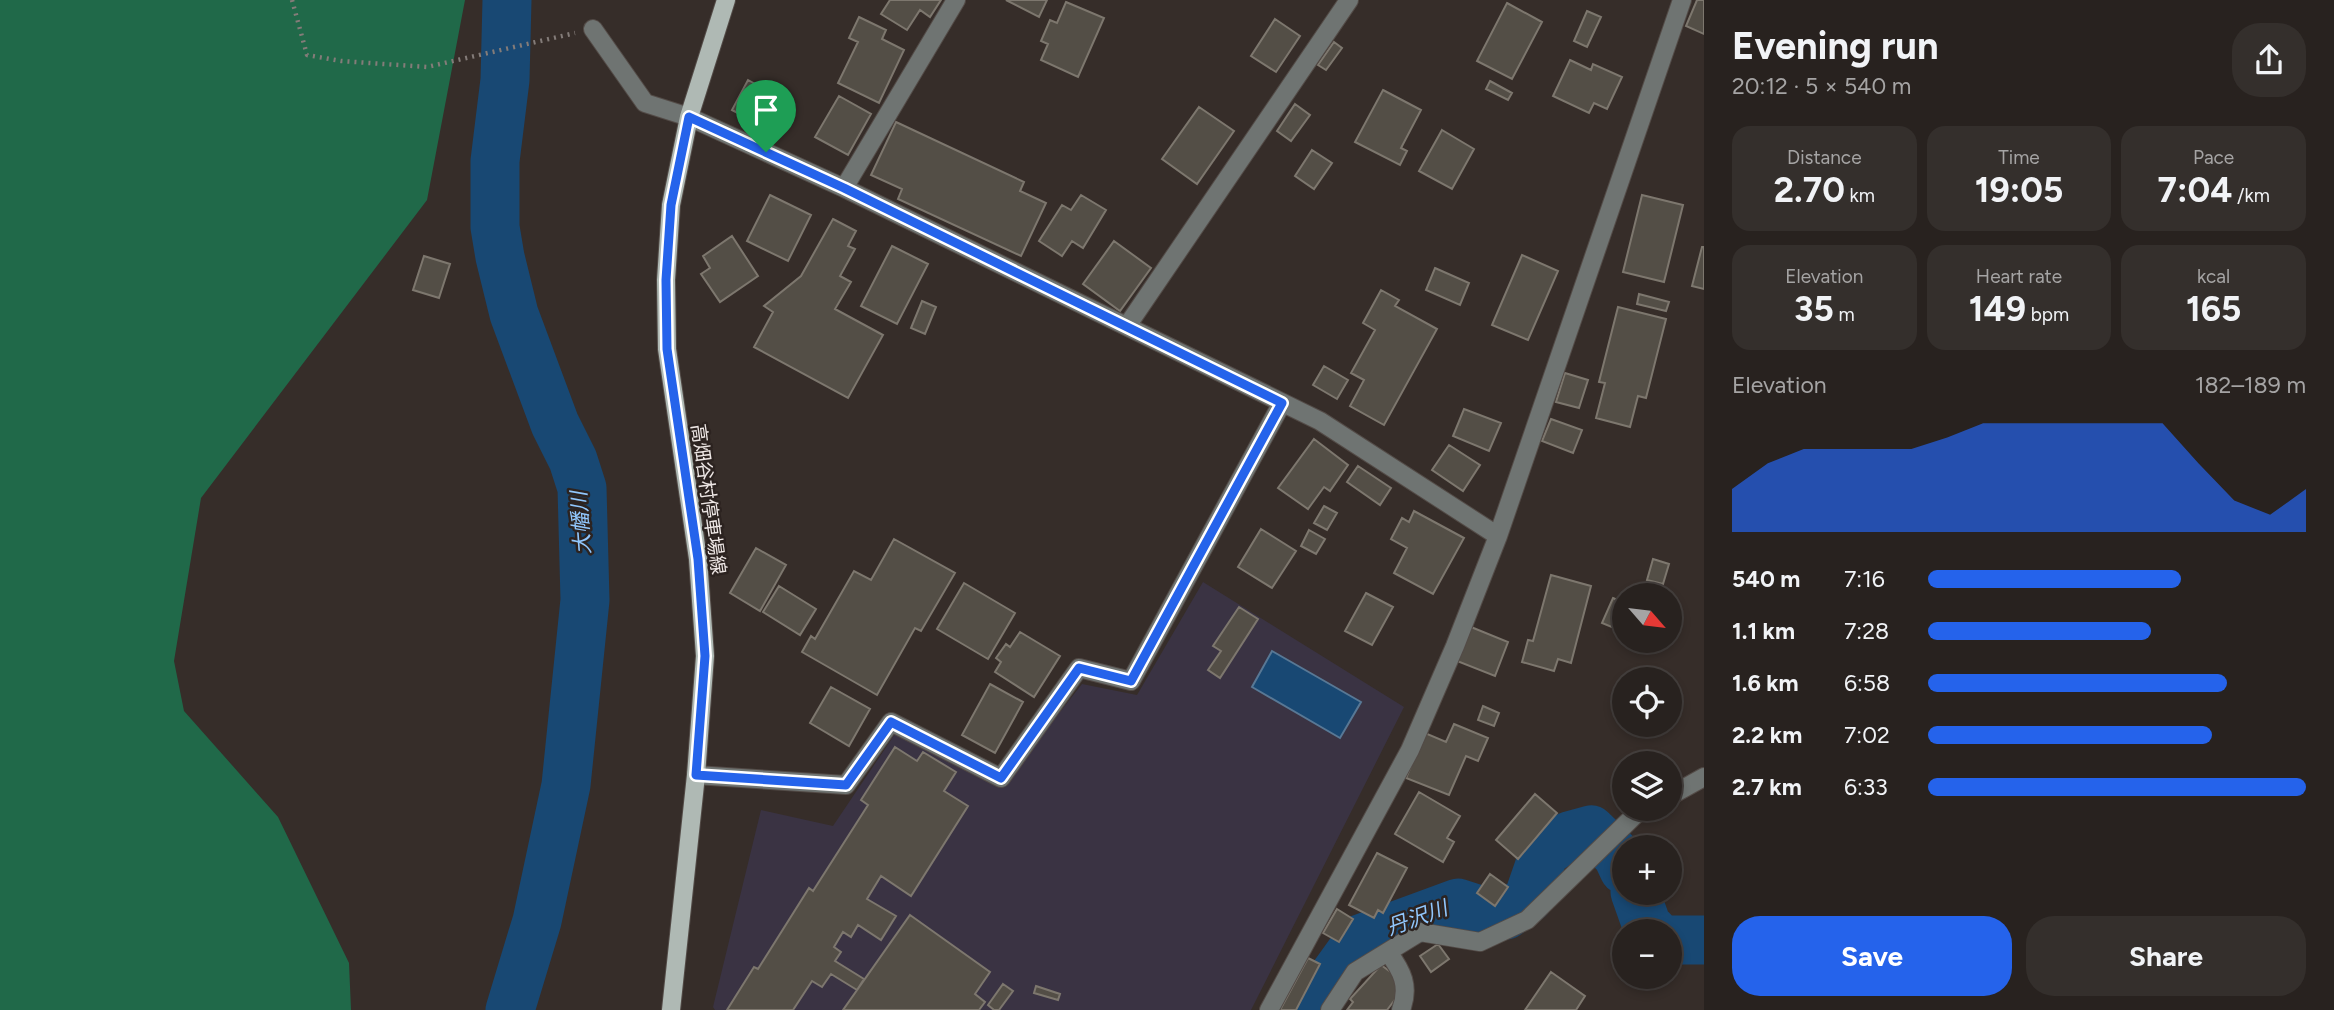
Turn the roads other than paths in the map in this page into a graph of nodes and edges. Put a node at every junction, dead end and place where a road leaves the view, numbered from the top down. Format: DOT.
graph roads {
  1 [pos="726,0"];
  2 [pos="956,0"];
  3 [pos="1349,0"];
  4 [pos="1682,0"];
  5 [pos="593,29"];
  6 [pos="689,117"];
  7 [pos="844,188"];
  8 [pos="1126,326"];
  9 [pos="1282,403"];
  10 [pos="1498,536"];
  11 [pos="696,775"];
  12 [pos="1704,777"];
  13 [pos="1682,789"];
  14 [pos="1630,821"];
  15 [pos="1388,952"];
  16 [pos="671,1010"];
  17 [pos="1269,1010"];
  18 [pos="1330,1010"];
  19 [pos="1401,1010"];
  1 -- 6 [label="main road, 高畑谷村停車場線"];
  2 -- 7 [label="street"];
  3 -- 8 [label="street"];
  4 -- 10 [label="street"];
  5 -- 6 [label="street"];
  6 -- 7 [label="street"];
  6 -- 11 [label="main road, 高畑谷村停車場線"];
  7 -- 8 [label="street"];
  8 -- 9 [label="street"];
  9 -- 10 [label="street"];
  9 -- 11 [label="street"];
  10 -- 17 [label="street"];
  11 -- 16 [label="main road, 高畑谷村停車場線"];
  12 -- 13 [label="street"];
  14 -- 15 [label="street"];
  15 -- 18 [label="street"];
  15 -- 19 [label="street"];
}
